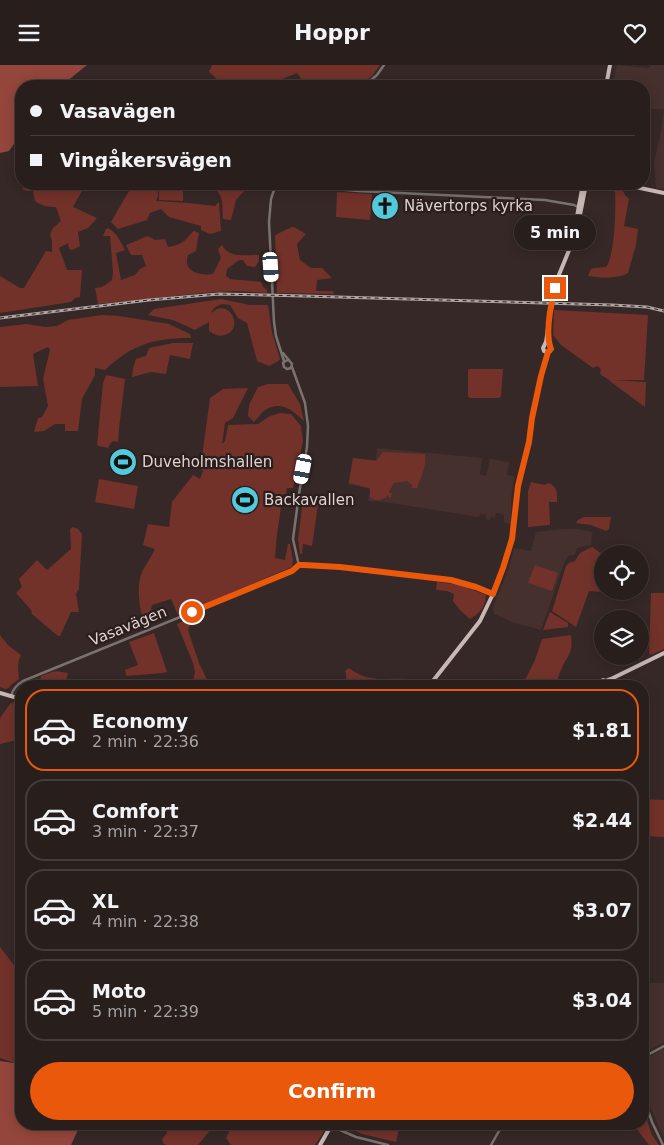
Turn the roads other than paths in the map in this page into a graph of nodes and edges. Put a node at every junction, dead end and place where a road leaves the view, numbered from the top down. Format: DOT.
graph roads {
  1 [pos="384,65"];
  2 [pos="610,65"];
  3 [pos="371,80"];
  4 [pos="607,80"];
  5 [pos="274,190"];
  6 [pos="357,190"];
  7 [pos="582,190"];
  8 [pos="650,190"];
  9 [pos="664,193"];
  10 [pos="578,207"];
  11 [pos="282,352"];
  12 [pos="289,360"];
  13 [pos="284,361"];
  14 [pos="292,367"];
  15 [pos="287,369"];
  16 [pos="295,379"];
  17 [pos="299,565"];
  18 [pos="493,594"];
  19 [pos="664,653"];
  20 [pos="437,677"];
  21 [pos="25,680"];
  22 [pos="434,680"];
  23 [pos="436,680"];
  24 [pos="612,680"];
  25 [pos="15,687"];
  26 [pos="0,693"];
  27 [pos="11,696"];
  28 [pos="15,697"];
  29 [pos="664,1046"];
  30 [pos="649,1054"];
  31 [pos="649,1113"];
  32 [pos="329,1130"];
  33 [pos="342,1130"];
  34 [pos="500,1130"];
  35 [pos="320,1145"];
  36 [pos="388,1145"];
  37 [pos="491,1145"];
  38 [pos="663,1145"];
  1 -- 3 [label="street"];
  2 -- 4 [label="main road"];
  5 -- 11 [label="street"];
  6 -- 10 [label="street"];
  7 -- 10 [label="main road"];
  8 -- 9 [label="main road"];
  10 -- 18 [label="main road"];
  11 -- 12 [label="street"];
  11 -- 13 [label="street"];
  12 -- 13 [label="street"];
  12 -- 14 [label="street"];
  13 -- 15 [label="street"];
  14 -- 15 [label="street"];
  14 -- 16 [label="street"];
  15 -- 16 [label="street"];
  16 -- 17 [label="street"];
  17 -- 18 [label="street"];
  17 -- 21 [label="street, Vasavägen"];
  18 -- 20 [label="main road"];
  19 -- 24 [label="main road"];
  20 -- 22 [label="main road"];
  20 -- 23 [label="main road"];
  25 -- 27 [label="street, Vasavägen"];
  26 -- 27 [label="main road"];
  27 -- 28 [label="main road"];
  29 -- 30 [label="street"];
  31 -- 38 [label="street"];
  32 -- 35 [label="main road"];
  33 -- 36 [label="street"];
  34 -- 37 [label="street"];
}
